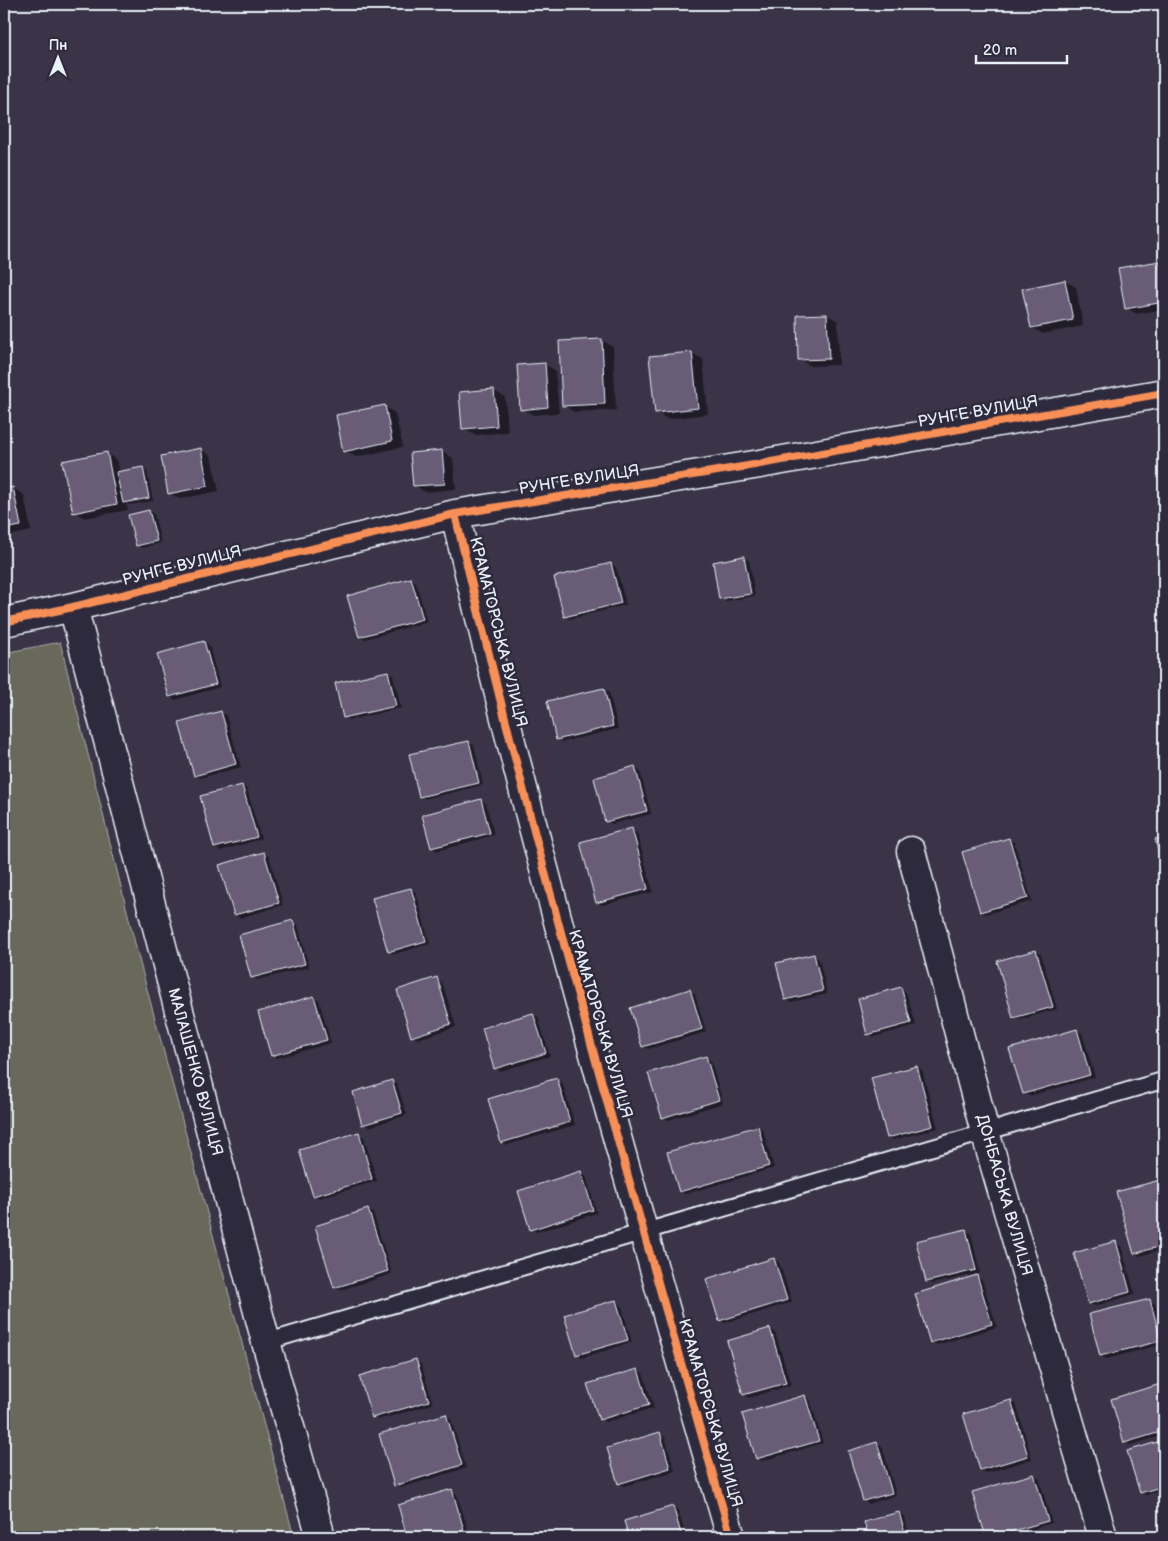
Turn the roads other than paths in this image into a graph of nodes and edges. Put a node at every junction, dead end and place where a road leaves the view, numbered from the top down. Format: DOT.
graph roads {
  1 [pos="1164,393"];
  2 [pos="454,514"];
  3 [pos="73,607"];
  4 [pos="4,622"];
  5 [pos="911,850"];
  6 [pos="1164,1080"];
  7 [pos="985,1132"];
  8 [pos="643,1232"];
  9 [pos="266,1342"];
  10 [pos="321,1537"];
  11 [pos="731,1537"];
  12 [pos="1103,1537"];
  1 -- 2 [label="street, РУНГЕ ВУЛИЦЯ"];
  2 -- 3 [label="street, РУНГЕ ВУЛИЦЯ"];
  2 -- 8 [label="street, КРАМАТОРСЬКА ВУЛИЦЯ"];
  3 -- 4 [label="street, РУНГЕ ВУЛИЦЯ"];
  3 -- 9 [label="street, МАЛАШЕНКО ВУЛИЦЯ"];
  5 -- 7 [label="street, ДОНБАСЬКА ВУЛИЦЯ"];
  6 -- 7 [label="lane"];
  7 -- 8 [label="lane"];
  7 -- 12 [label="street, ДОНБАСЬКА ВУЛИЦЯ"];
  8 -- 9 [label="lane"];
  8 -- 11 [label="street, КРАМАТОРСЬКА ВУЛИЦЯ"];
  9 -- 10 [label="street, МАЛАШЕНКО ВУЛИЦЯ"];
}
